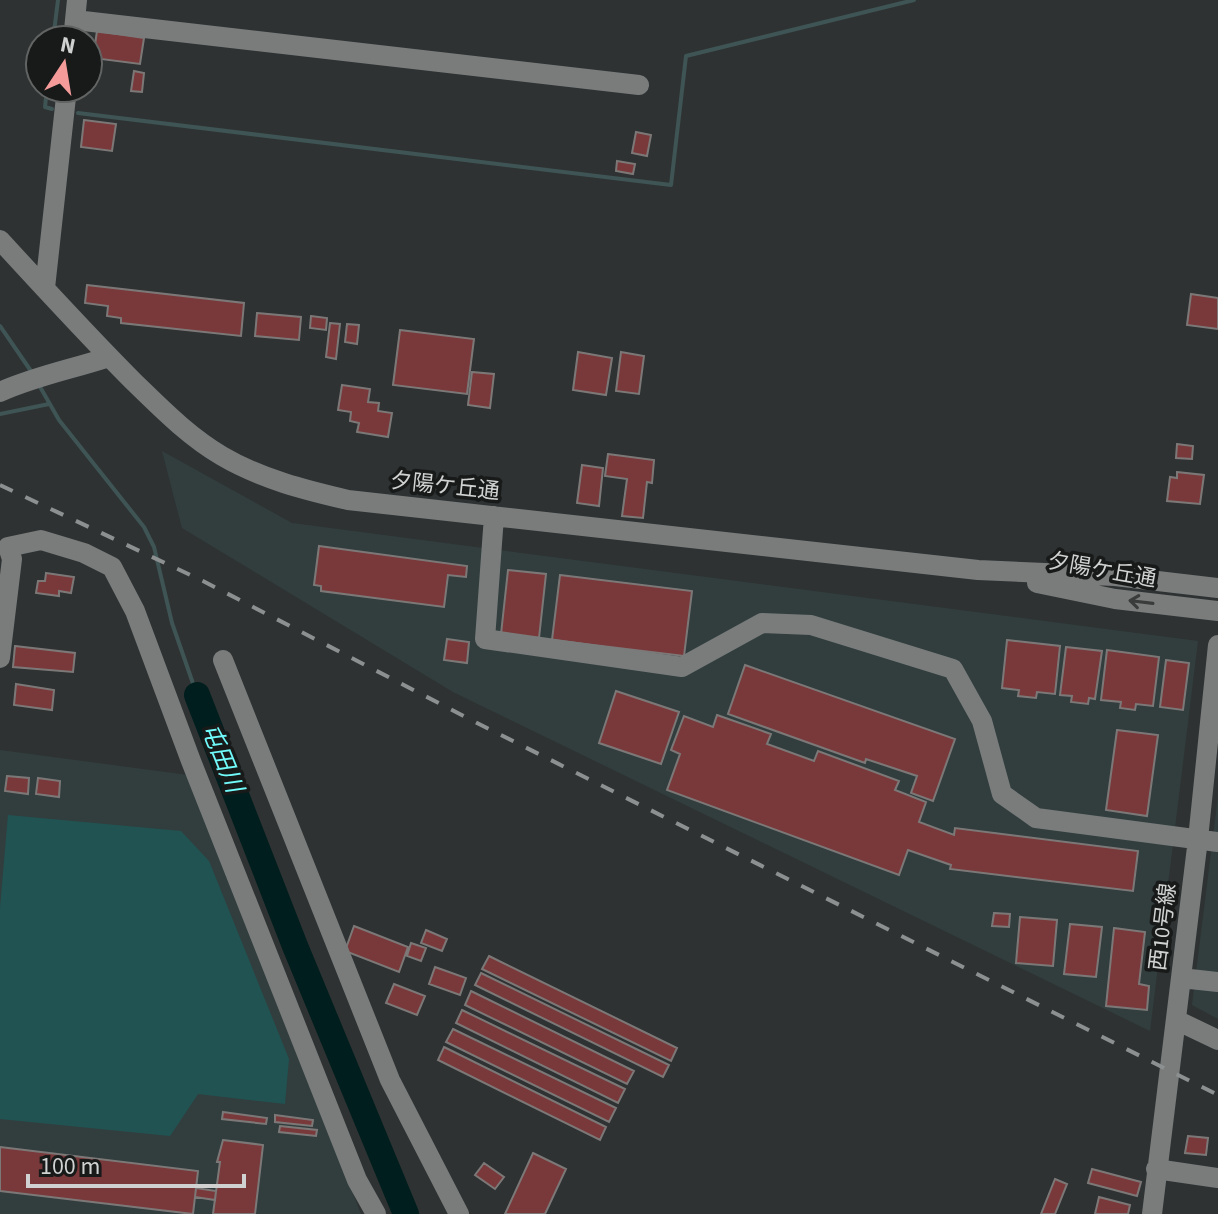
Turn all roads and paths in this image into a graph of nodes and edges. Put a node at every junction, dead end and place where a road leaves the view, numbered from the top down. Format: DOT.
graph roads {
  1 [pos="75,20"];
  2 [pos="639,85"];
  3 [pos="65,104"];
  4 [pos="0,240"];
  5 [pos="45,288"];
  6 [pos="109,357"];
  7 [pos="0,392"];
  8 [pos="494,516"];
  9 [pos="4,544"];
  10 [pos="978,570"];
  11 [pos="1218,588"];
  12 [pos="1218,611"];
  13 [pos="1218,645"];
  14 [pos="0,658"];
  15 [pos="223,660"];
  16 [pos="1215,690"];
  17 [pos="1208,841"];
  18 [pos="1181,978"];
  19 [pos="1218,982"];
  20 [pos="1176,1020"];
  21 [pos="1218,1040"];
  22 [pos="1156,1169"];
  23 [pos="1218,1178"];
  24 [pos="376,1214"];
  25 [pos="459,1214"];
  26 [pos="1152,1214"];
  1 -- 2 [label="street"];
  3 -- 5 [label="street"];
  4 -- 5 [label="street, 夕陽ケ丘通"];
  5 -- 6 [label="street, 夕陽ケ丘通"];
  6 -- 7 [label="street"];
  6 -- 8 [label="street, 夕陽ケ丘通"];
  8 -- 10 [label="street, 夕陽ケ丘通"];
  8 -- 17 [label="street"];
  9 -- 14 [label="street"];
  9 -- 24 [label="street"];
  10 -- 11 [label="street, 夕陽ケ丘通"];
  12 -- 10 [label="street, 夕陽ケ丘通, one-way"];
  13 -- 16 [label="street, 西10号線"];
  15 -- 25 [label="street"];
  16 -- 17 [label="street, 西10号線"];
  17 -- 18 [label="street, 西10号線"];
  18 -- 19 [label="street"];
  18 -- 20 [label="street, 西10号線"];
  20 -- 21 [label="street"];
  20 -- 22 [label="street, 西10号線"];
  22 -- 23 [label="street"];
  22 -- 26 [label="street, 西10号線"];
}
